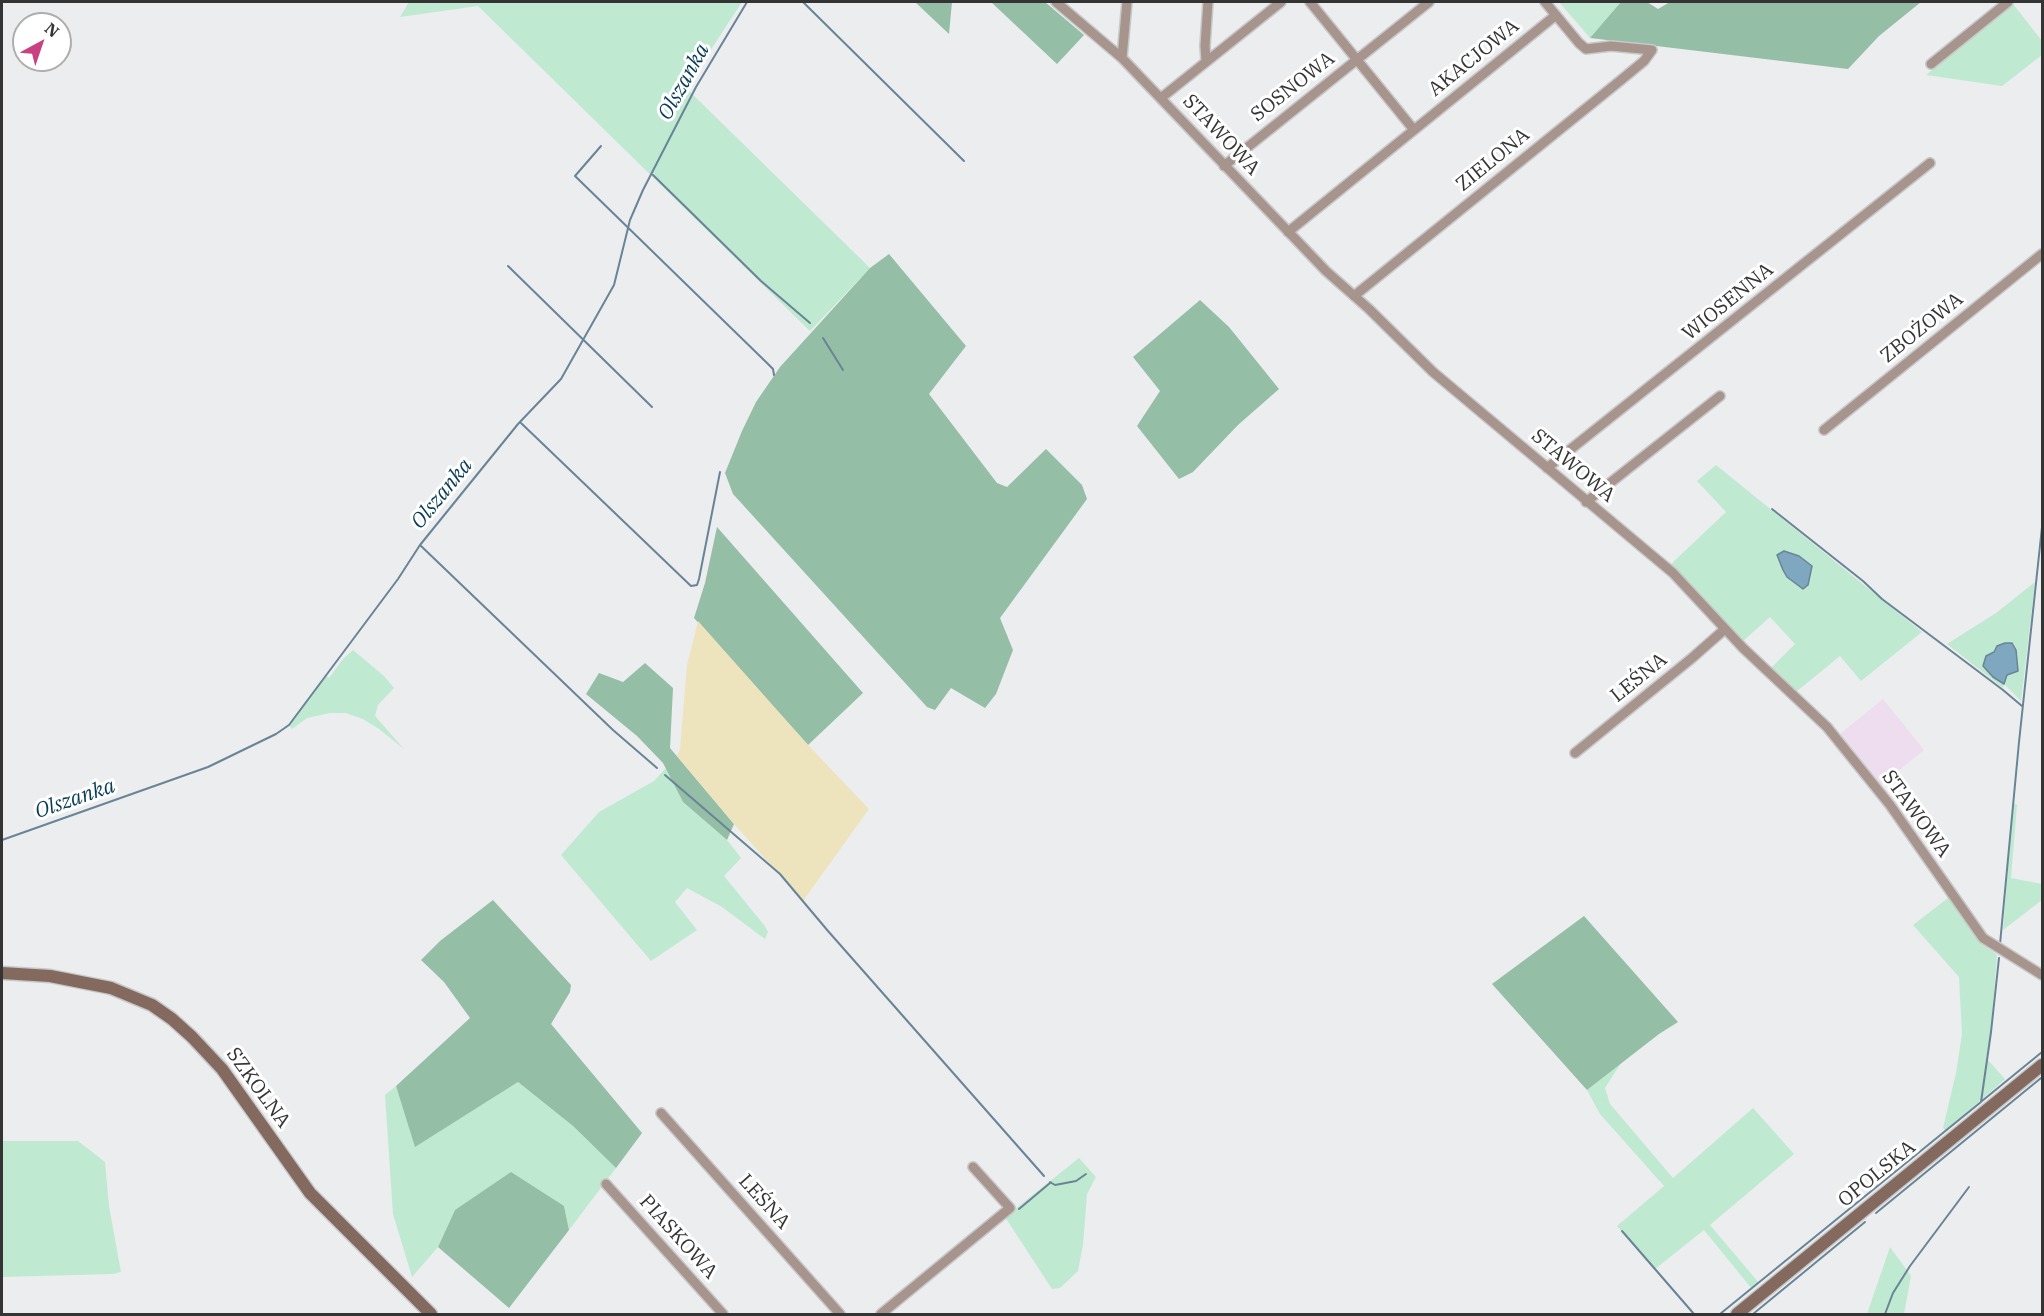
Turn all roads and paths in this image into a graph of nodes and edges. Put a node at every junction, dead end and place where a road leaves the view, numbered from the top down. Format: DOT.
graph roads {
  1 [pos="1056,2"];
  2 [pos="1127,2"];
  3 [pos="1208,2"];
  4 [pos="1281,2"];
  5 [pos="1310,2"];
  6 [pos="1429,2"];
  7 [pos="1545,2"];
  8 [pos="2008,2"];
  9 [pos="1556,15"];
  10 [pos="1122,58"];
  11 [pos="1357,59"];
  12 [pos="1206,61"];
  13 [pos="1931,64"];
  14 [pos="1161,98"];
  15 [pos="1414,130"];
  16 [pos="1930,163"];
  17 [pos="1224,166"];
  18 [pos="1288,232"];
  19 [pos="2043,254"];
  20 [pos="1354,296"];
  21 [pos="1720,396"];
  22 [pos="1824,430"];
  23 [pos="1547,468"];
  24 [pos="1586,502"];
  25 [pos="1725,629"];
  26 [pos="1575,753"];
  27 [pos="2,974"];
  28 [pos="2043,975"];
  29 [pos="2043,1065"];
  30 [pos="661,1113"];
  31 [pos="973,1167"];
  32 [pos="606,1184"];
  33 [pos="431,1314"];
  34 [pos="723,1314"];
  35 [pos="840,1314"];
  36 [pos="881,1314"];
  37 [pos="1737,1314"];
  1 -- 10 [label="street, STAWOWA"];
  2 -- 10 [label="street"];
  3 -- 12 [label="street"];
  4 -- 12 [label="street"];
  5 -- 11 [label="street"];
  6 -- 11 [label="street, SOSNOWA"];
  7 -- 9 [label="street"];
  8 -- 13 [label="street"];
  9 -- 15 [label="street, AKACJOWA"];
  9 -- 20 [label="street, ZIELONA"];
  10 -- 14 [label="street, STAWOWA"];
  11 -- 15 [label="street, SOSNOWA"];
  11 -- 17 [label="street, SOSNOWA"];
  12 -- 14 [label="street"];
  14 -- 17 [label="street, STAWOWA"];
  15 -- 18 [label="street, AKACJOWA"];
  16 -- 23 [label="street, WIOSENNA"];
  17 -- 18 [label="street, STAWOWA"];
  18 -- 20 [label="street, STAWOWA"];
  19 -- 22 [label="street, ZBOŻOWA"];
  20 -- 23 [label="street, STAWOWA"];
  21 -- 24 [label="street"];
  23 -- 24 [label="street, STAWOWA"];
  24 -- 25 [label="street, STAWOWA"];
  25 -- 26 [label="street, LEŚNA"];
  25 -- 28 [label="street, STAWOWA"];
  27 -- 33 [label="street, SZKOLNA"];
  29 -- 37 [label="street, OPOLSKA"];
  30 -- 35 [label="street, LEŚNA"];
  31 -- 36 [label="street"];
  32 -- 34 [label="street, PIASKOWA"];
}
